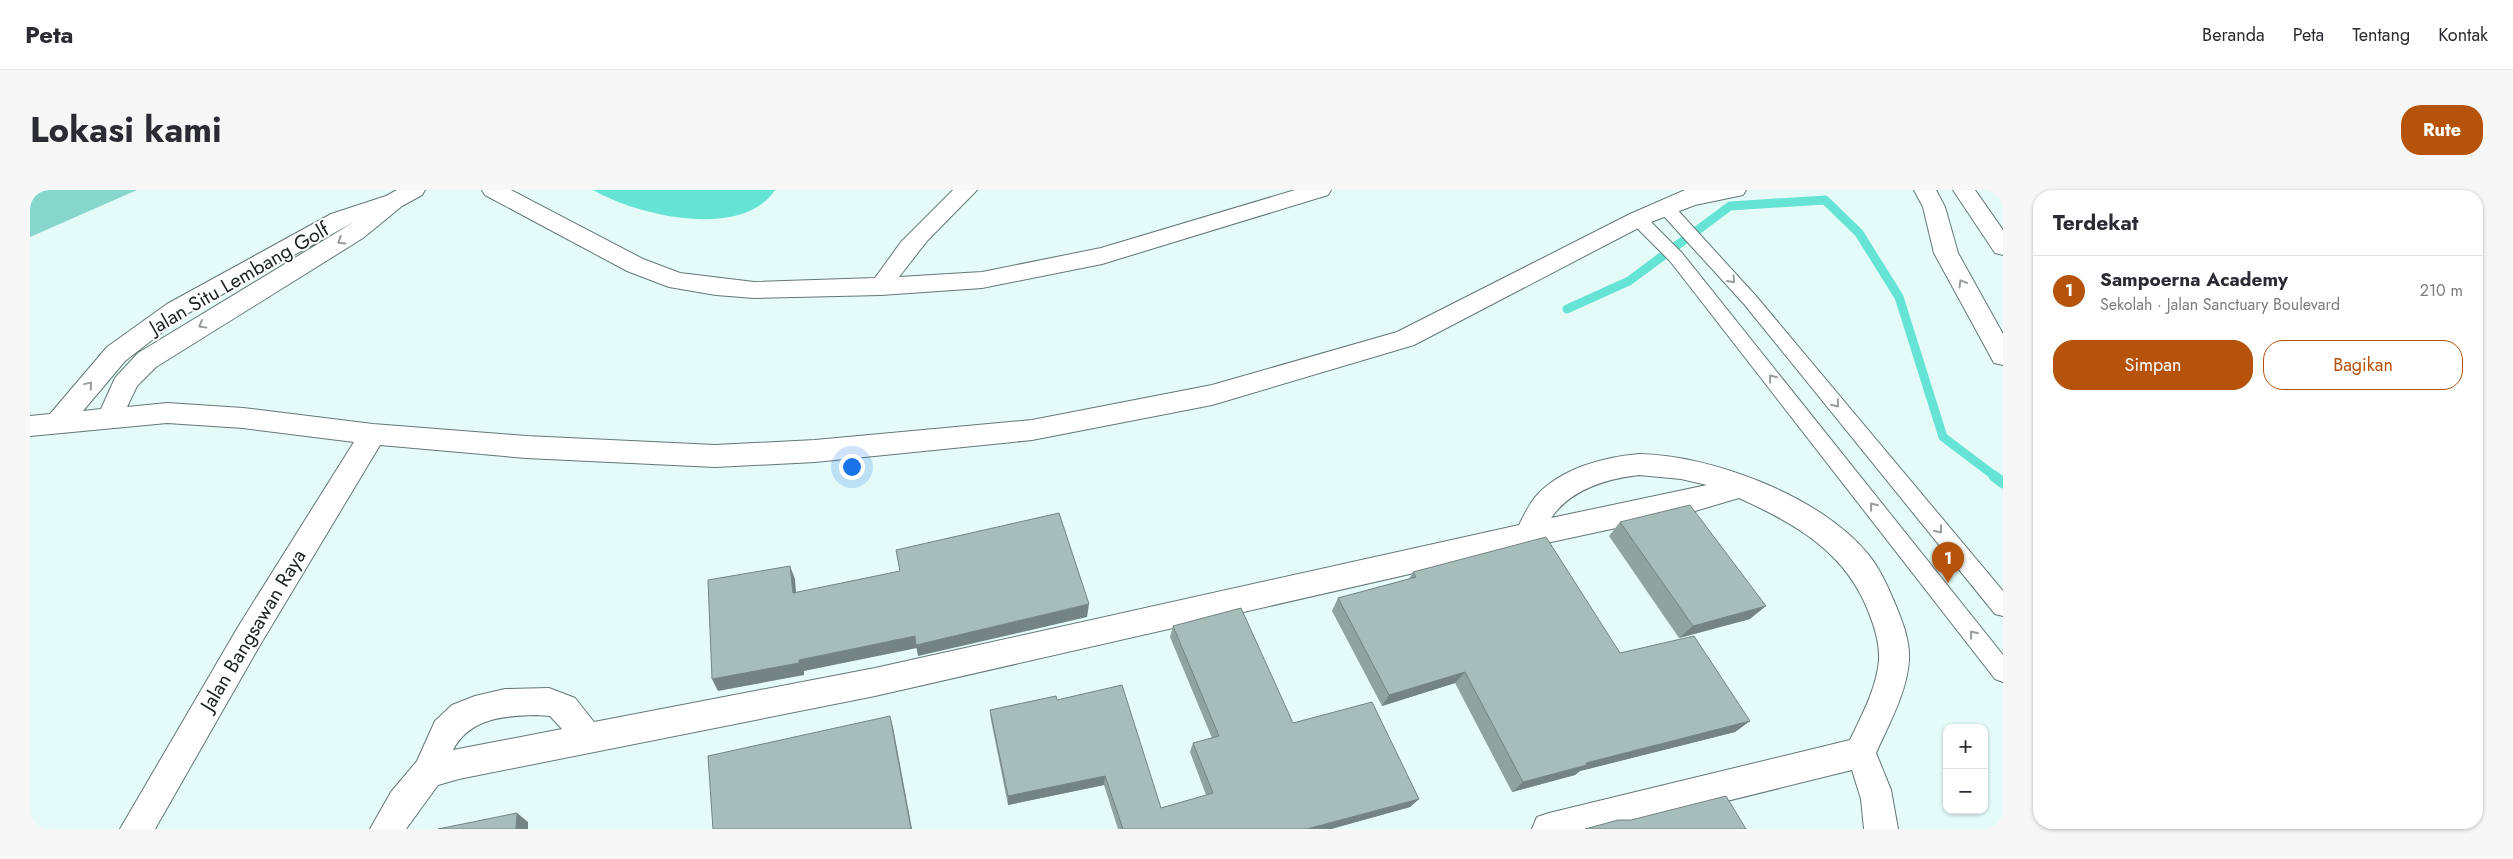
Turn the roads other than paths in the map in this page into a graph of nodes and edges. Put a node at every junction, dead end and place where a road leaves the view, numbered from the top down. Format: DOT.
graph roads {
  1 [pos="493,190"];
  2 [pos="966,190"];
  3 [pos="1261,190"];
  4 [pos="1320,190"];
  5 [pos="1734,190"];
  6 [pos="1964,190"];
  7 [pos="1695,194"];
  8 [pos="404,196"];
  9 [pos="1930,198"];
  10 [pos="1667,209"];
  11 [pos="1249,212"];
  12 [pos="1979,213"];
  13 [pos="1638,219"];
  14 [pos="2003,247"];
  15 [pos="227,282"];
  16 [pos="881,287"];
  17 [pos="242,304"];
  18 [pos="1991,313"];
  19 [pos="2003,356"];
  20 [pos="111,417"];
  21 [pos="58,422"];
  22 [pos="30,426"];
  23 [pos="373,434"];
  24 [pos="1741,486"];
  25 [pos="1528,534"];
  26 [pos="2003,607"];
  27 [pos="2003,672"];
  28 [pos="588,740"];
  29 [pos="1860,753"];
  30 [pos="428,772"];
  31 [pos="137,829"];
  32 [pos="388,829"];
  33 [pos="1549,829"];
  34 [pos="1881,829"];
  1 -- 16 [label="street"];
  2 -- 16 [label="street"];
  3 -- 11 [label="street"];
  4 -- 11 [label="street"];
  5 -- 7 [label="street"];
  6 -- 12 [label="street"];
  7 -- 10 [label="street"];
  8 -- 15 [label="street, Jalan Situ Lembang Golf"];
  8 -- 17 [label="street, Jalan Situ Lembang Golf, one-way"];
  9 -- 12 [label="street"];
  18 -- 9 [label="street, one-way"];
  10 -- 13 [label="street"];
  10 -- 26 [label="lane, one-way"];
  11 -- 16 [label="street"];
  12 -- 14 [label="street"];
  13 -- 23 [label="street"];
  27 -- 13 [label="lane, one-way"];
  15 -- 17 [label="street"];
  21 -- 15 [label="street, Jalan Situ Lembang Golf, one-way"];
  17 -- 20 [label="street, Jalan Situ Lembang Golf, one-way"];
  18 -- 19 [label="street"];
  20 -- 21 [label="street"];
  20 -- 23 [label="street"];
  21 -- 22 [label="street"];
  23 -- 31 [label="street, Jalan Bangsawan Raya"];
  24 -- 25 [label="street"];
  24 -- 25 [label="street"];
  24 -- 29 [label="street"];
  25 -- 28 [label="street"];
  28 -- 30 [label="street"];
  28 -- 30 [label="street"];
  29 -- 33 [label="street"];
  29 -- 34 [label="street"];
  30 -- 32 [label="street"];
}
